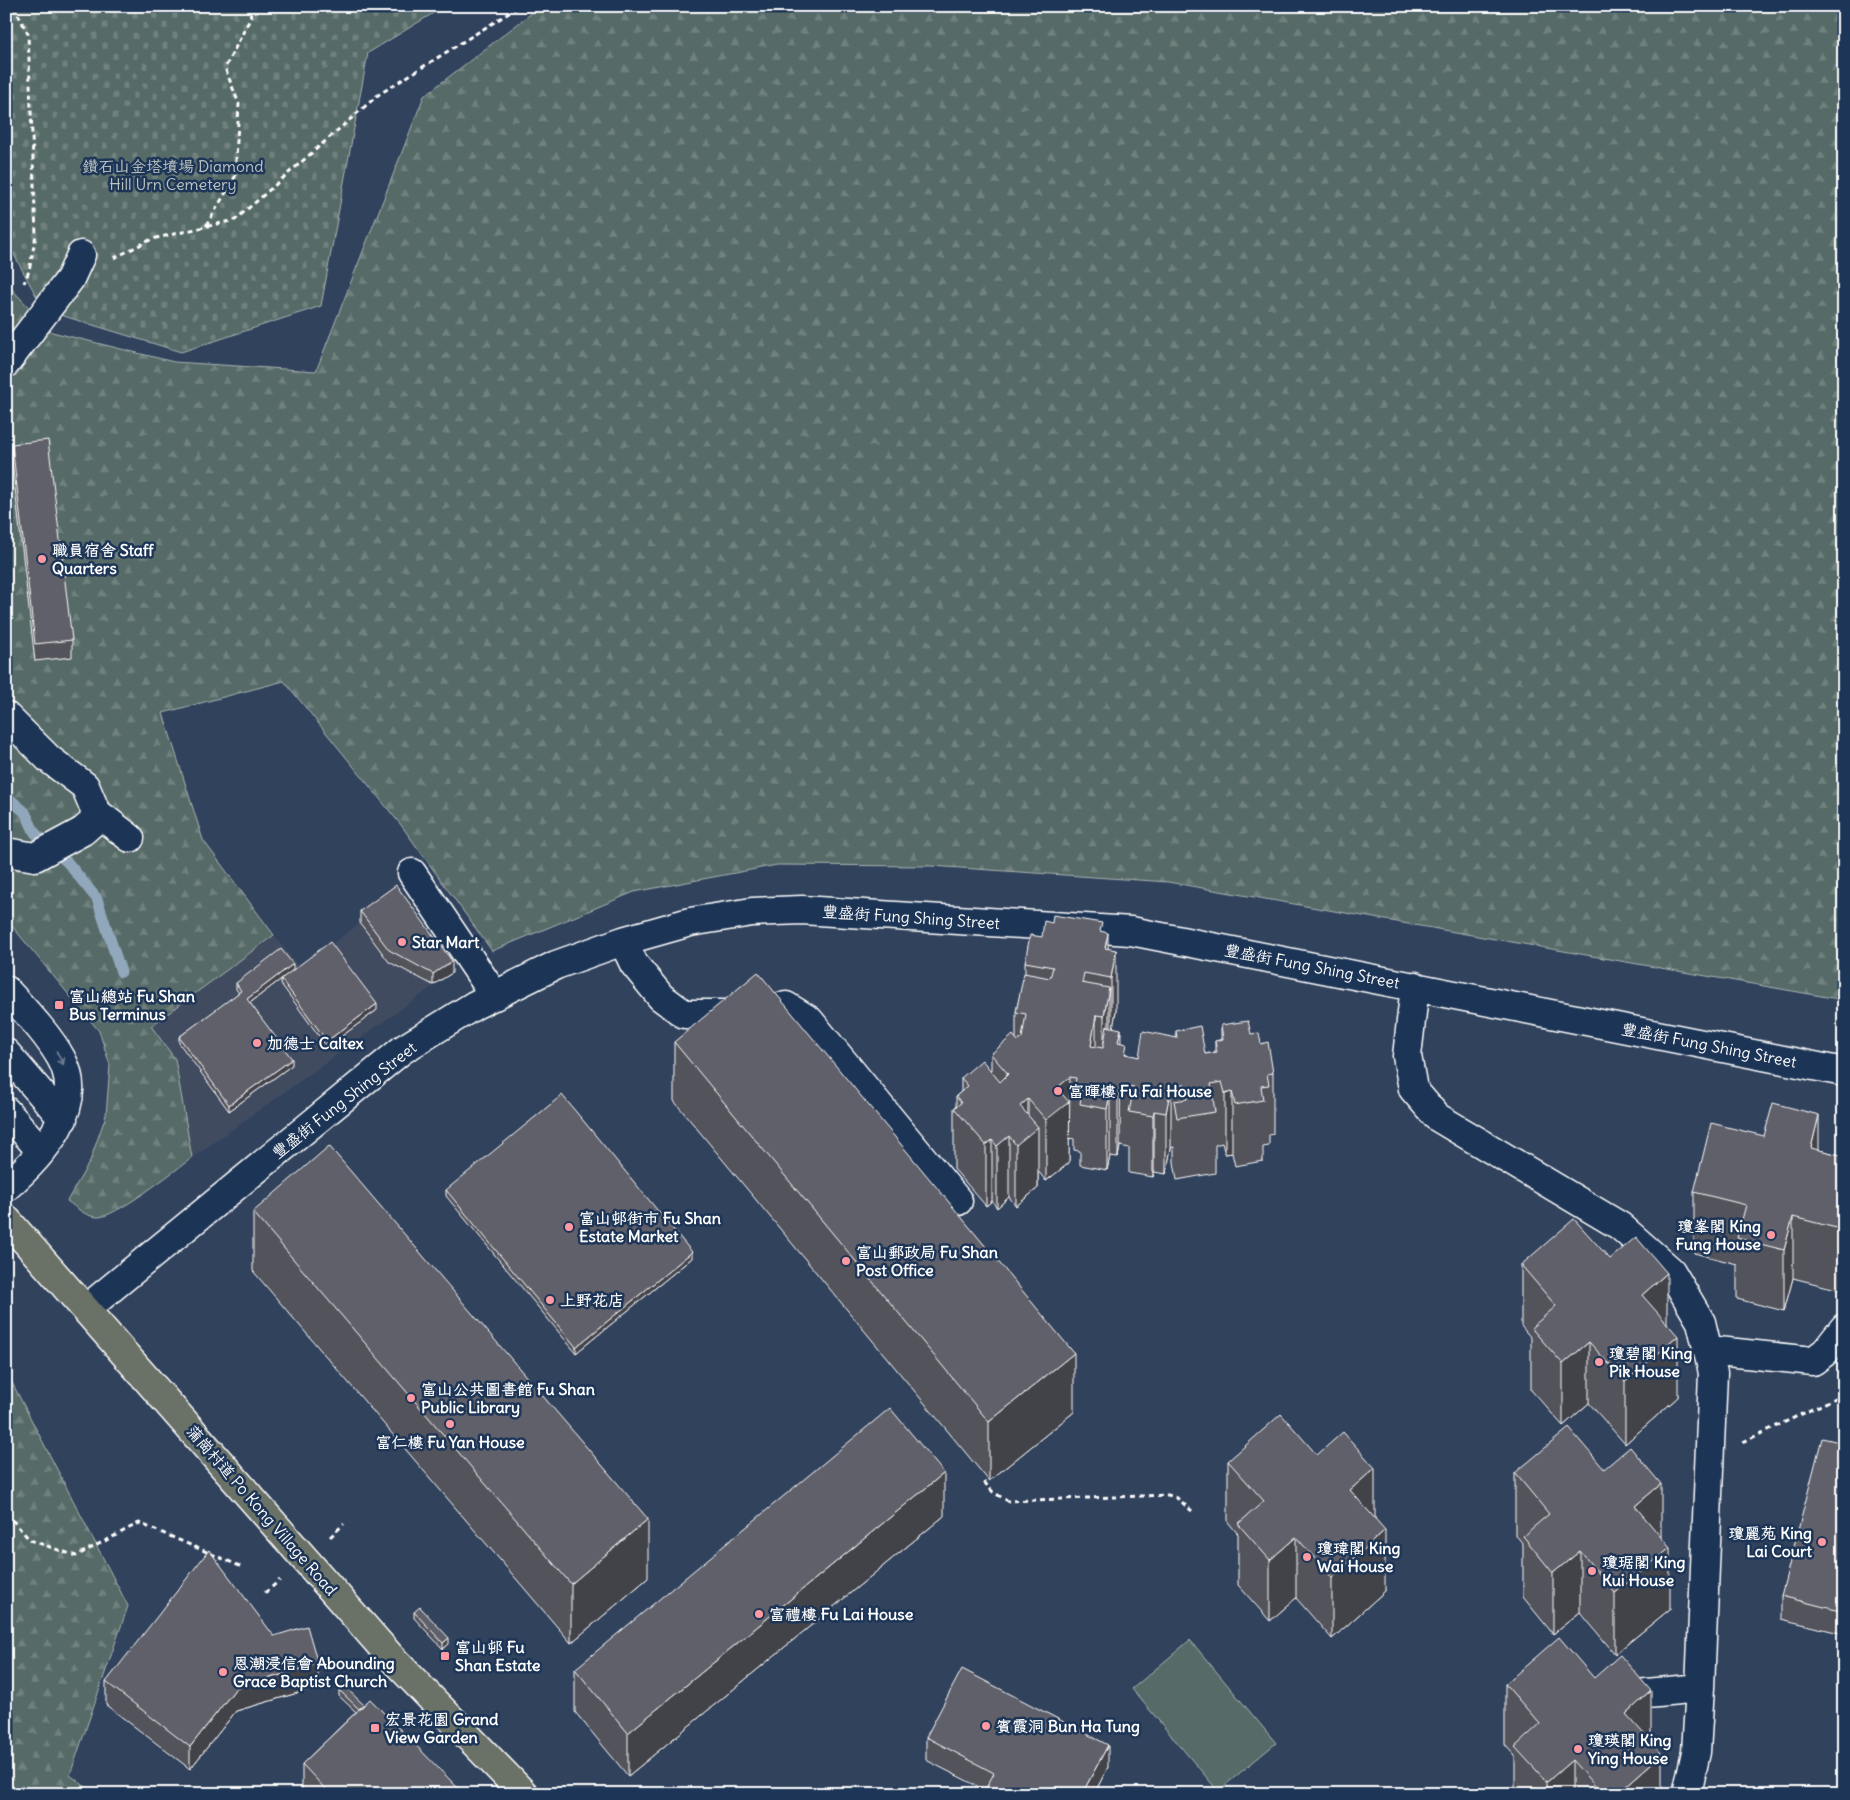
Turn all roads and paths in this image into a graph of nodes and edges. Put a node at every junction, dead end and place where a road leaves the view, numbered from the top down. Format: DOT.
graph roads {
  1 [pos="14,6"];
  2 [pos="249,6"];
  3 [pos="520,6"];
  4 [pos="206,226"];
  5 [pos="76,267"];
  6 [pos="22,286"];
  7 [pos="6,363"];
  8 [pos="6,716"];
  9 [pos="89,822"];
  10 [pos="130,838"];
  11 [pos="6,852"];
  12 [pos="412,873"];
  13 [pos="623,941"];
  14 [pos="1415,986"];
  15 [pos="6,990"];
  16 [pos="496,996"];
  17 [pos="6,1053"];
  18 [pos="1844,1072"];
  19 [pos="6,1111"];
  20 [pos="63,1119"];
  21 [pos="40,1151"];
  22 [pos="6,1187"];
  23 [pos="958,1201"];
  24 [pos="6,1219"];
  25 [pos="86,1309"];
  26 [pos="1844,1328"];
  27 [pos="1708,1350"];
  28 [pos="1844,1394"];
  29 [pos="1734,1446"];
  30 [pos="984,1482"];
  31 [pos="1192,1511"];
  32 [pos="6,1513"];
  33 [pos="242,1567"];
  34 [pos="1589,1687"];
  35 [pos="1700,1688"];
  36 [pos="513,1790"];
  37 [pos="1688,1794"];
  1 -- 6 [label="path"];
  2 -- 4 [label="path"];
  3 -- 4 [label="path"];
  4 -- 5 [label="path"];
  5 -- 7 [label="street"];
  8 -- 9 [label="street"];
  9 -- 10 [label="street"];
  9 -- 11 [label="street"];
  12 -- 16 [label="street"];
  13 -- 14 [label="street, 豐盛街 Fung Shing Street"];
  13 -- 16 [label="street, 豐盛街 Fung Shing Street"];
  13 -- 23 [label="street"];
  14 -- 18 [label="street, 豐盛街 Fung Shing Street"];
  14 -- 27 [label="street"];
  15 -- 20 [label="street, one-way"];
  16 -- 25 [label="street, 豐盛街 Fung Shing Street"];
  17 -- 20 [label="street"];
  19 -- 21 [label="street"];
  20 -- 21 [label="street"];
  21 -- 22 [label="street"];
  24 -- 25 [label="main road, 蒲崗村道 Po Kong Village Road"];
  25 -- 36 [label="main road, 蒲崗村道 Po Kong Village Road"];
  26 -- 27 [label="street"];
  27 -- 35 [label="street"];
  28 -- 29 [label="path"];
  30 -- 31 [label="path"];
  32 -- 33 [label="path"];
  34 -- 35 [label="street"];
  35 -- 37 [label="street"];
}
